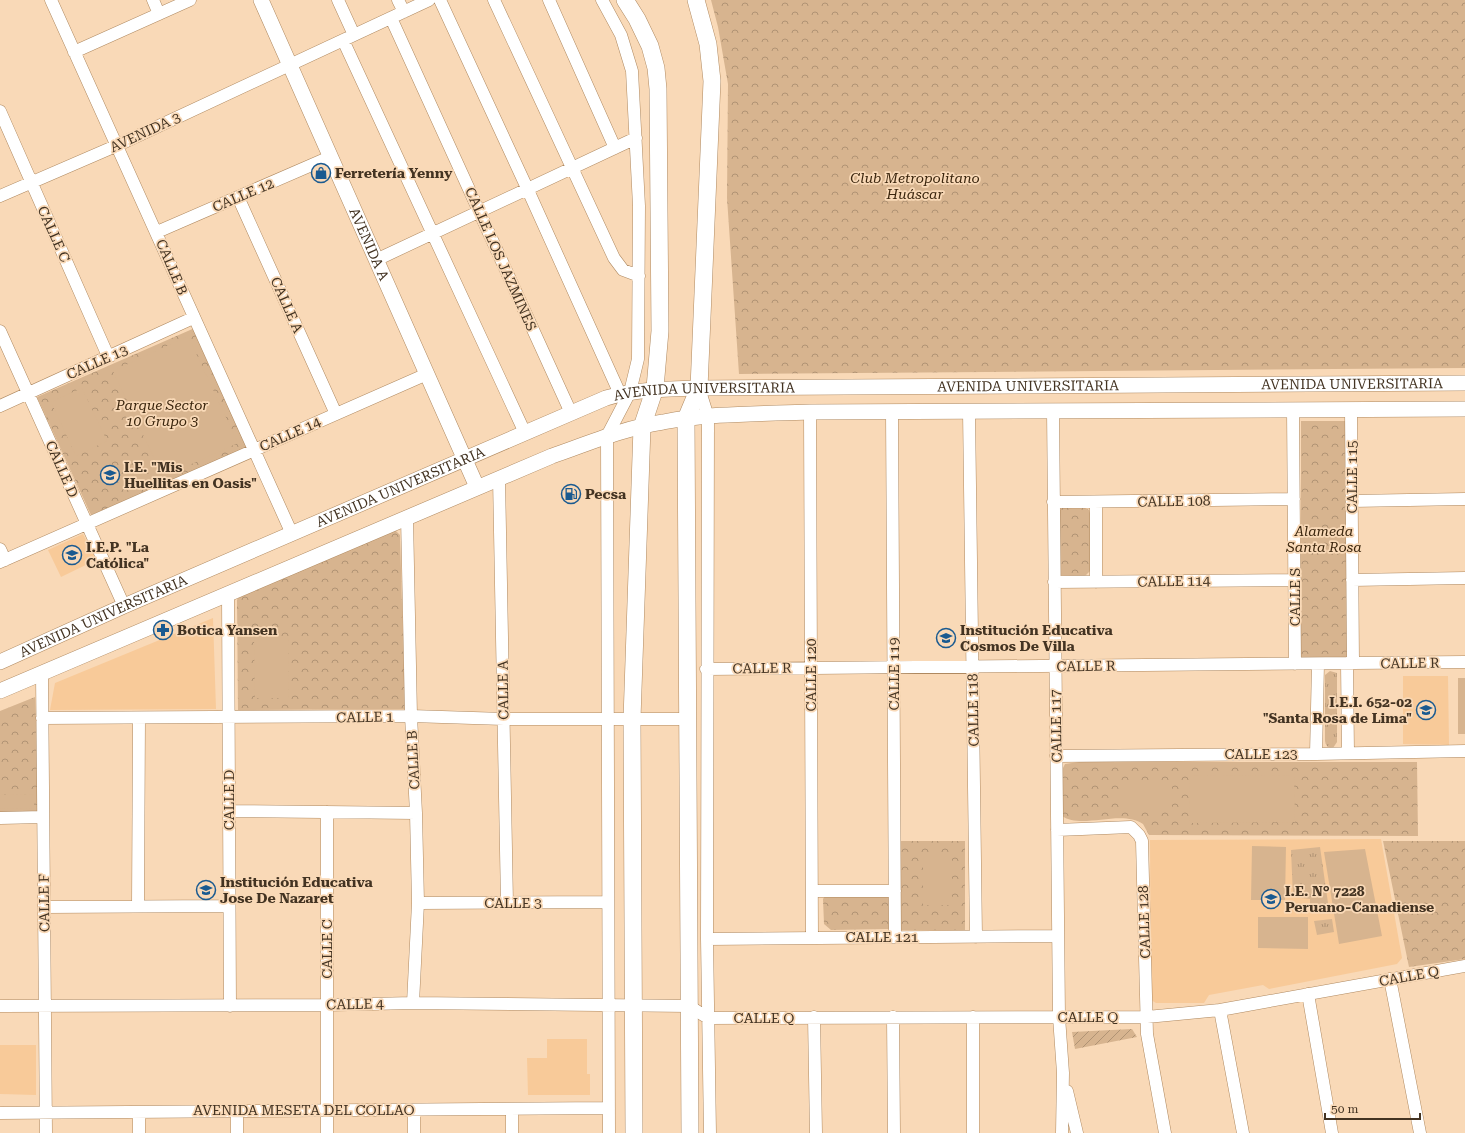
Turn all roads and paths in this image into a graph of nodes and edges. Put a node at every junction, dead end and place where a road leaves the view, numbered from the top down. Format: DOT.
graph roads {
  1 [pos="51,0"];
  2 [pos="153,0"];
  3 [pos="190,0"];
  4 [pos="261,0"];
  5 [pos="338,0"];
  6 [pos="398,0"];
  7 [pos="429,0"];
  8 [pos="440,0"];
  9 [pos="494,0"];
  10 [pos="549,0"];
  11 [pos="602,0"];
  12 [pos="625,0"];
  13 [pos="696,0"];
  14 [pos="404,12"];
  15 [pos="159,14"];
  16 [pos="391,18"];
  17 [pos="349,37"];
  18 [pos="74,52"];
  19 [pos="289,65"];
  20 [pos="0,111"];
  21 [pos="636,138"];
  22 [pos="118,145"];
  23 [pos="615,148"];
  24 [pos="330,157"];
  25 [pos="571,168"];
  26 [pos="31,182"];
  27 [pos="527,188"];
  28 [pos="0,196"];
  29 [pos="238,197"];
  30 [pos="479,212"];
  31 [pos="157,232"];
  32 [pos="433,234"];
  33 [pos="376,260"];
  34 [pos="639,276"];
  35 [pos="193,318"];
  36 [pos="0,331"];
  37 [pos="108,356"];
  38 [pos="427,374"];
  39 [pos="1465,383"];
  40 [pos="654,388"];
  41 [pos="698,388"];
  42 [pos="28,393"];
  43 [pos="625,393"];
  44 [pos="0,406"];
  45 [pos="1293,409"];
  46 [pos="1465,409"];
  47 [pos="1052,410"];
  48 [pos="1351,410"];
  49 [pos="892,411"];
  50 [pos="969,411"];
  51 [pos="810,412"];
  52 [pos="571,413"];
  53 [pos="336,414"];
  54 [pos="708,417"];
  55 [pos="686,419"];
  56 [pos="642,427"];
  57 [pos="525,433"];
  58 [pos="607,436"];
  59 [pos="254,450"];
  60 [pos="465,460"];
  61 [pos="499,478"];
  62 [pos="477,487"];
  63 [pos="1294,499"];
  64 [pos="1465,499"];
  65 [pos="1352,500"];
  66 [pos="1053,502"];
  67 [pos="1096,502"];
  68 [pos="407,517"];
  69 [pos="87,524"];
  70 [pos="292,534"];
  71 [pos="0,548"];
  72 [pos="3,561"];
  73 [pos="1465,578"];
  74 [pos="1295,580"];
  75 [pos="1352,580"];
  76 [pos="1054,582"];
  77 [pos="1096,582"];
  78 [pos="228,594"];
  79 [pos="124,606"];
  80 [pos="0,662"];
  81 [pos="1465,662"];
  82 [pos="1350,663"];
  83 [pos="1295,664"];
  84 [pos="1318,664"];
  85 [pos="1055,666"];
  86 [pos="894,667"];
  87 [pos="973,667"];
  88 [pos="811,668"];
  89 [pos="706,669"];
  90 [pos="42,673"];
  91 [pos="0,691"];
  92 [pos="411,716"];
  93 [pos="42,718"];
  94 [pos="139,718"];
  95 [pos="229,719"];
  96 [pos="504,719"];
  97 [pos="608,719"];
  98 [pos="632,719"];
  99 [pos="688,719"];
  100 [pos="1465,750"];
  101 [pos="1348,753"];
  102 [pos="1316,754"];
  103 [pos="1056,756"];
  104 [pos="229,811"];
  105 [pos="327,812"];
  106 [pos="416,813"];
  107 [pos="43,817"];
  108 [pos="0,818"];
  109 [pos="1057,830"];
  110 [pos="812,890"];
  111 [pos="895,891"];
  112 [pos="608,902"];
  113 [pos="418,903"];
  114 [pos="507,903"];
  115 [pos="138,906"];
  116 [pos="229,906"];
  117 [pos="44,907"];
  118 [pos="1058,936"];
  119 [pos="895,937"];
  120 [pos="976,937"];
  121 [pos="812,938"];
  122 [pos="707,939"];
  123 [pos="1465,966"];
  124 [pos="1390,979"];
  125 [pos="1308,994"];
  126 [pos="413,1003"];
  127 [pos="327,1005"];
  128 [pos="0,1006"];
  129 [pos="230,1006"];
  130 [pos="609,1006"];
  131 [pos="634,1006"];
  132 [pos="689,1006"];
  133 [pos="45,1007"];
  134 [pos="1220,1010"];
  135 [pos="814,1017"];
  136 [pos="893,1017"];
  137 [pos="973,1017"];
  138 [pos="1059,1017"];
  139 [pos="1147,1017"];
  140 [pos="708,1018"];
  141 [pos="1063,1073"];
  142 [pos="609,1108"];
  143 [pos="512,1109"];
  144 [pos="327,1110"];
  145 [pos="414,1110"];
  146 [pos="237,1111"];
  147 [pos="46,1112"];
  148 [pos="139,1112"];
  149 [pos="0,1113"];
  150 [pos="46,1133"];
  151 [pos="139,1133"];
  152 [pos="237,1133"];
  153 [pos="327,1133"];
  154 [pos="414,1133"];
  155 [pos="512,1133"];
  156 [pos="609,1133"];
  157 [pos="634,1133"];
  158 [pos="690,1133"];
  159 [pos="710,1133"];
  160 [pos="816,1133"];
  161 [pos="894,1133"];
  162 [pos="973,1133"];
  163 [pos="1062,1133"];
  164 [pos="1077,1133"];
  165 [pos="1165,1133"];
  166 [pos="1243,1133"];
  167 [pos="1332,1133"];
  168 [pos="1420,1133"];
  1 -- 18 [label="street, CALLE B"];
  2 -- 15 [label="street"];
  3 -- 15 [label="street"];
  4 -- 19 [label="street, AVENIDA A"];
  5 -- 17 [label="street"];
  6 -- 14 [label="street"];
  7 -- 14 [label="street, AVENIDA 3"];
  8 -- 27 [label="street"];
  9 -- 25 [label="street"];
  10 -- 23 [label="street"];
  11 -- 21 [label="street"];
  12 -- 40 [label="main road"];
  13 -- 41 [label="main road"];
  14 -- 16 [label="street, AVENIDA 3"];
  15 -- 18 [label="street"];
  16 -- 17 [label="street, AVENIDA 3"];
  16 -- 30 [label="street, CALLE LOS JAZMINES"];
  17 -- 19 [label="street, AVENIDA 3"];
  17 -- 32 [label="street"];
  18 -- 22 [label="street, CALLE B"];
  19 -- 22 [label="street, AVENIDA 3"];
  19 -- 24 [label="street, AVENIDA A"];
  20 -- 26 [label="street, CALLE C"];
  21 -- 23 [label="street"];
  21 -- 34 [label="street"];
  22 -- 26 [label="street, AVENIDA 3"];
  22 -- 31 [label="street, CALLE B"];
  23 -- 25 [label="street"];
  24 -- 29 [label="street, CALLE 12"];
  24 -- 33 [label="street, AVENIDA A"];
  25 -- 27 [label="street"];
  25 -- 34 [label="street"];
  26 -- 28 [label="street, AVENIDA 3"];
  26 -- 37 [label="street, CALLE C"];
  27 -- 30 [label="street"];
  27 -- 43 [label="street"];
  29 -- 31 [label="street, CALLE 12"];
  29 -- 53 [label="street, CALLE A"];
  30 -- 32 [label="street"];
  30 -- 52 [label="street, CALLE LOS JAZMINES"];
  31 -- 35 [label="street, CALLE B"];
  32 -- 33 [label="street"];
  32 -- 57 [label="street"];
  33 -- 38 [label="street, AVENIDA A"];
  34 -- 43 [label="street"];
  35 -- 37 [label="street, CALLE 13"];
  35 -- 59 [label="street, CALLE B"];
  36 -- 42 [label="street, CALLE D"];
  37 -- 42 [label="street, CALLE 13"];
  38 -- 53 [label="street, CALLE 14"];
  38 -- 60 [label="street, AVENIDA A"];
  39 -- 41 [label="street, AVENIDA UNIVERSITARIA"];
  40 -- 41 [label="street, AVENIDA UNIVERSITARIA"];
  40 -- 43 [label="street, AVENIDA UNIVERSITARIA"];
  40 -- 56 [label="main road"];
  41 -- 54 [label="street"];
  41 -- 55 [label="main road"];
  42 -- 44 [label="street, CALLE 13"];
  42 -- 69 [label="street, CALLE D"];
  43 -- 52 [label="street, AVENIDA UNIVERSITARIA"];
  43 -- 58 [label="street"];
  45 -- 47 [label="street, AVENIDA UNIVERSITARIA"];
  45 -- 48 [label="street, AVENIDA UNIVERSITARIA"];
  45 -- 63 [label="street, CALLE S"];
  46 -- 48 [label="street, AVENIDA UNIVERSITARIA"];
  47 -- 50 [label="street, AVENIDA UNIVERSITARIA"];
  47 -- 66 [label="street, CALLE 117"];
  48 -- 65 [label="street, CALLE 115"];
  49 -- 50 [label="street, AVENIDA UNIVERSITARIA"];
  49 -- 51 [label="street, AVENIDA UNIVERSITARIA"];
  49 -- 86 [label="street, CALLE 119"];
  50 -- 87 [label="street, CALLE 118"];
  51 -- 54 [label="street, AVENIDA UNIVERSITARIA"];
  51 -- 88 [label="street, CALLE 120"];
  52 -- 57 [label="street, AVENIDA UNIVERSITARIA"];
  53 -- 59 [label="street, CALLE 14"];
  54 -- 55 [label="street, AVENIDA UNIVERSITARIA"];
  54 -- 89 [label="street"];
  55 -- 56 [label="street, AVENIDA UNIVERSITARIA"];
  55 -- 99 [label="main road"];
  56 -- 58 [label="street, AVENIDA UNIVERSITARIA"];
  56 -- 98 [label="main road"];
  57 -- 60 [label="street, AVENIDA UNIVERSITARIA"];
  58 -- 61 [label="street, AVENIDA UNIVERSITARIA"];
  58 -- 97 [label="street"];
  59 -- 69 [label="street, CALLE 14"];
  59 -- 70 [label="street, CALLE B"];
  60 -- 62 [label="street, AVENIDA A"];
  60 -- 70 [label="street, AVENIDA UNIVERSITARIA"];
  61 -- 62 [label="street, AVENIDA UNIVERSITARIA"];
  61 -- 96 [label="street, CALLE A"];
  62 -- 68 [label="street, AVENIDA UNIVERSITARIA"];
  63 -- 67 [label="street, CALLE 108"];
  63 -- 74 [label="street, CALLE S"];
  64 -- 65 [label="street"];
  65 -- 75 [label="street, CALLE 115"];
  66 -- 67 [label="street, CALLE 108"];
  66 -- 76 [label="street, CALLE 117"];
  67 -- 77 [label="street"];
  68 -- 78 [label="street, AVENIDA UNIVERSITARIA"];
  68 -- 92 [label="street, CALLE B"];
  69 -- 72 [label="street, CALLE 14"];
  69 -- 79 [label="street, CALLE D"];
  70 -- 79 [label="street, AVENIDA UNIVERSITARIA"];
  71 -- 72 [label="street"];
  73 -- 75 [label="street"];
  74 -- 77 [label="street, CALLE 114"];
  74 -- 83 [label="street, CALLE S"];
  75 -- 82 [label="street, CALLE 115"];
  76 -- 77 [label="street, CALLE 114"];
  76 -- 85 [label="street, CALLE 117"];
  78 -- 90 [label="street, AVENIDA UNIVERSITARIA"];
  78 -- 95 [label="street, CALLE D"];
  79 -- 80 [label="street, AVENIDA UNIVERSITARIA"];
  81 -- 82 [label="street, CALLE R"];
  82 -- 84 [label="street, CALLE R"];
  82 -- 101 [label="street, CALLE 115"];
  83 -- 84 [label="street, CALLE R"];
  83 -- 85 [label="street, CALLE R"];
  84 -- 102 [label="street"];
  85 -- 87 [label="street, CALLE R"];
  85 -- 103 [label="street, CALLE 117"];
  86 -- 87 [label="street, CALLE R"];
  86 -- 88 [label="street, CALLE R"];
  86 -- 111 [label="street, CALLE 119"];
  87 -- 120 [label="street, CALLE 118"];
  88 -- 89 [label="street, CALLE R"];
  88 -- 110 [label="street, CALLE 120"];
  89 -- 122 [label="street"];
  90 -- 91 [label="street, AVENIDA UNIVERSITARIA"];
  90 -- 93 [label="street, CALLE F"];
  92 -- 95 [label="street, CALLE 1"];
  92 -- 96 [label="street, CALLE 1"];
  92 -- 106 [label="street, CALLE B"];
  93 -- 94 [label="street, CALLE 1"];
  93 -- 107 [label="street, CALLE F"];
  94 -- 95 [label="street, CALLE 1"];
  94 -- 115 [label="street"];
  95 -- 104 [label="street, CALLE D"];
  96 -- 97 [label="street, CALLE 1"];
  96 -- 114 [label="street, CALLE A"];
  97 -- 98 [label="street, CALLE 1"];
  97 -- 112 [label="street"];
  98 -- 99 [label="street, CALLE 1"];
  98 -- 131 [label="main road"];
  99 -- 132 [label="main road"];
  100 -- 101 [label="street, CALLE 123"];
  101 -- 102 [label="street, CALLE 123"];
  102 -- 103 [label="street, CALLE 123"];
  103 -- 109 [label="street, CALLE 117"];
  104 -- 105 [label="street"];
  104 -- 116 [label="street, CALLE D"];
  105 -- 106 [label="street"];
  105 -- 127 [label="street, CALLE C"];
  106 -- 113 [label="street, CALLE B"];
  107 -- 108 [label="street"];
  107 -- 117 [label="street, CALLE F"];
  109 -- 118 [label="street, CALLE 117"];
  109 -- 139 [label="street, CALLE 128"];
  110 -- 111 [label="street"];
  110 -- 121 [label="street, CALLE 120"];
  111 -- 119 [label="street, CALLE 119"];
  112 -- 114 [label="street, CALLE 3"];
  112 -- 130 [label="street"];
  113 -- 114 [label="street, CALLE 3"];
  113 -- 126 [label="street, CALLE B"];
  115 -- 116 [label="street"];
  115 -- 117 [label="street"];
  116 -- 129 [label="street, CALLE D"];
  117 -- 133 [label="street, CALLE F"];
  118 -- 120 [label="street, CALLE 121"];
  118 -- 138 [label="street, CALLE 117"];
  119 -- 120 [label="street, CALLE 121"];
  119 -- 121 [label="street, CALLE 121"];
  121 -- 122 [label="street, CALLE 121"];
  122 -- 140 [label="street"];
  123 -- 124 [label="street, CALLE Q"];
  124 -- 125 [label="street, CALLE Q"];
  124 -- 168 [label="street"];
  125 -- 134 [label="street, CALLE Q"];
  125 -- 167 [label="street"];
  126 -- 127 [label="street, CALLE 4"];
  126 -- 130 [label="street, CALLE 4"];
  127 -- 129 [label="street, CALLE 4"];
  127 -- 144 [label="street, CALLE C"];
  128 -- 133 [label="street, CALLE 4"];
  129 -- 133 [label="street, CALLE 4"];
  130 -- 131 [label="street, CALLE 4"];
  130 -- 142 [label="street"];
  131 -- 132 [label="street, CALLE 4"];
  131 -- 157 [label="main road"];
  132 -- 140 [label="street"];
  132 -- 158 [label="main road"];
  133 -- 147 [label="street, CALLE F"];
  134 -- 139 [label="street, CALLE Q"];
  134 -- 166 [label="street"];
  135 -- 136 [label="street, CALLE Q"];
  135 -- 140 [label="street, CALLE Q"];
  135 -- 160 [label="street"];
  136 -- 137 [label="street, CALLE Q"];
  136 -- 161 [label="street"];
  137 -- 138 [label="street, CALLE Q"];
  137 -- 162 [label="street"];
  138 -- 139 [label="street, CALLE Q"];
  138 -- 141 [label="street, CALLE 117"];
  139 -- 165 [label="street, CALLE 128"];
  140 -- 159 [label="street"];
  141 -- 163 [label="street"];
  141 -- 164 [label="street"];
  142 -- 143 [label="street, AVENIDA MESETA DEL COLLAO"];
  142 -- 156 [label="street"];
  143 -- 145 [label="street, AVENIDA MESETA DEL COLLAO"];
  143 -- 155 [label="street"];
  144 -- 145 [label="street, AVENIDA MESETA DEL COLLAO"];
  144 -- 146 [label="street, AVENIDA MESETA DEL COLLAO"];
  144 -- 153 [label="street, CALLE C"];
  145 -- 154 [label="street"];
  146 -- 148 [label="street, AVENIDA MESETA DEL COLLAO"];
  146 -- 152 [label="street"];
  147 -- 148 [label="street, AVENIDA MESETA DEL COLLAO"];
  147 -- 149 [label="street, AVENIDA MESETA DEL COLLAO"];
  147 -- 150 [label="street, CALLE F"];
  148 -- 151 [label="street"];
}
